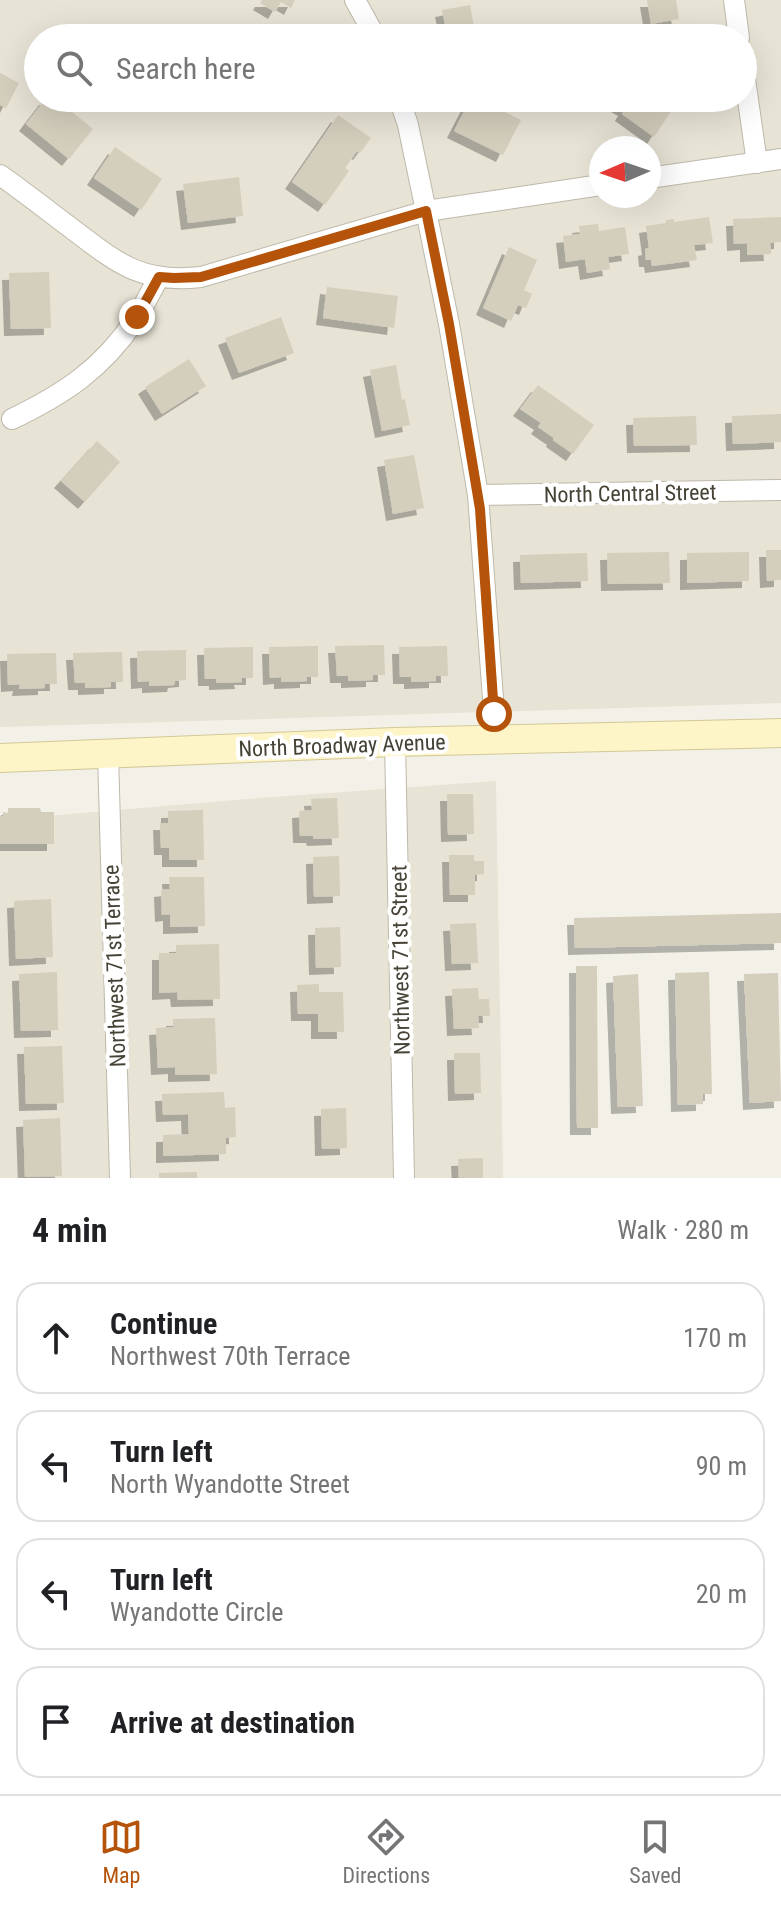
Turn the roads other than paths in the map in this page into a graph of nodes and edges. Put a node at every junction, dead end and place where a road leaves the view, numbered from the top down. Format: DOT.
graph roads {
  1 [pos="355,0"];
  2 [pos="734,0"];
  3 [pos="368,24"];
  4 [pos="737,24"];
  5 [pos="404,112"];
  6 [pos="750,112"];
  7 [pos="781,159"];
  8 [pos="757,163"];
  9 [pos="0,175"];
  10 [pos="661,176"];
  11 [pos="589,187"];
  12 [pos="426,211"];
  13 [pos="159,277"];
  14 [pos="12,419"];
  15 [pos="781,490"];
  16 [pos="478,495"];
  17 [pos="781,733"];
  18 [pos="496,739"];
  19 [pos="395,742"];
  20 [pos="108,754"];
  21 [pos="0,758"];
  22 [pos="120,1178"];
  23 [pos="404,1178"];
  1 -- 3 [label="street"];
  2 -- 4 [label="street"];
  5 -- 12 [label="street"];
  6 -- 8 [label="street"];
  7 -- 8 [label="street"];
  8 -- 10 [label="street"];
  9 -- 13 [label="street"];
  11 -- 12 [label="street"];
  12 -- 13 [label="street"];
  12 -- 16 [label="street"];
  13 -- 14 [label="street"];
  15 -- 16 [label="street, North Central Street"];
  16 -- 18 [label="street"];
  17 -- 18 [label="main road, North Broadway Avenue"];
  18 -- 19 [label="main road, North Broadway Avenue"];
  19 -- 20 [label="main road, North Broadway Avenue"];
  19 -- 23 [label="street, Northwest 71st Street"];
  20 -- 21 [label="main road, North Broadway Avenue"];
  20 -- 22 [label="street, Northwest 71st Terrace"];
}
